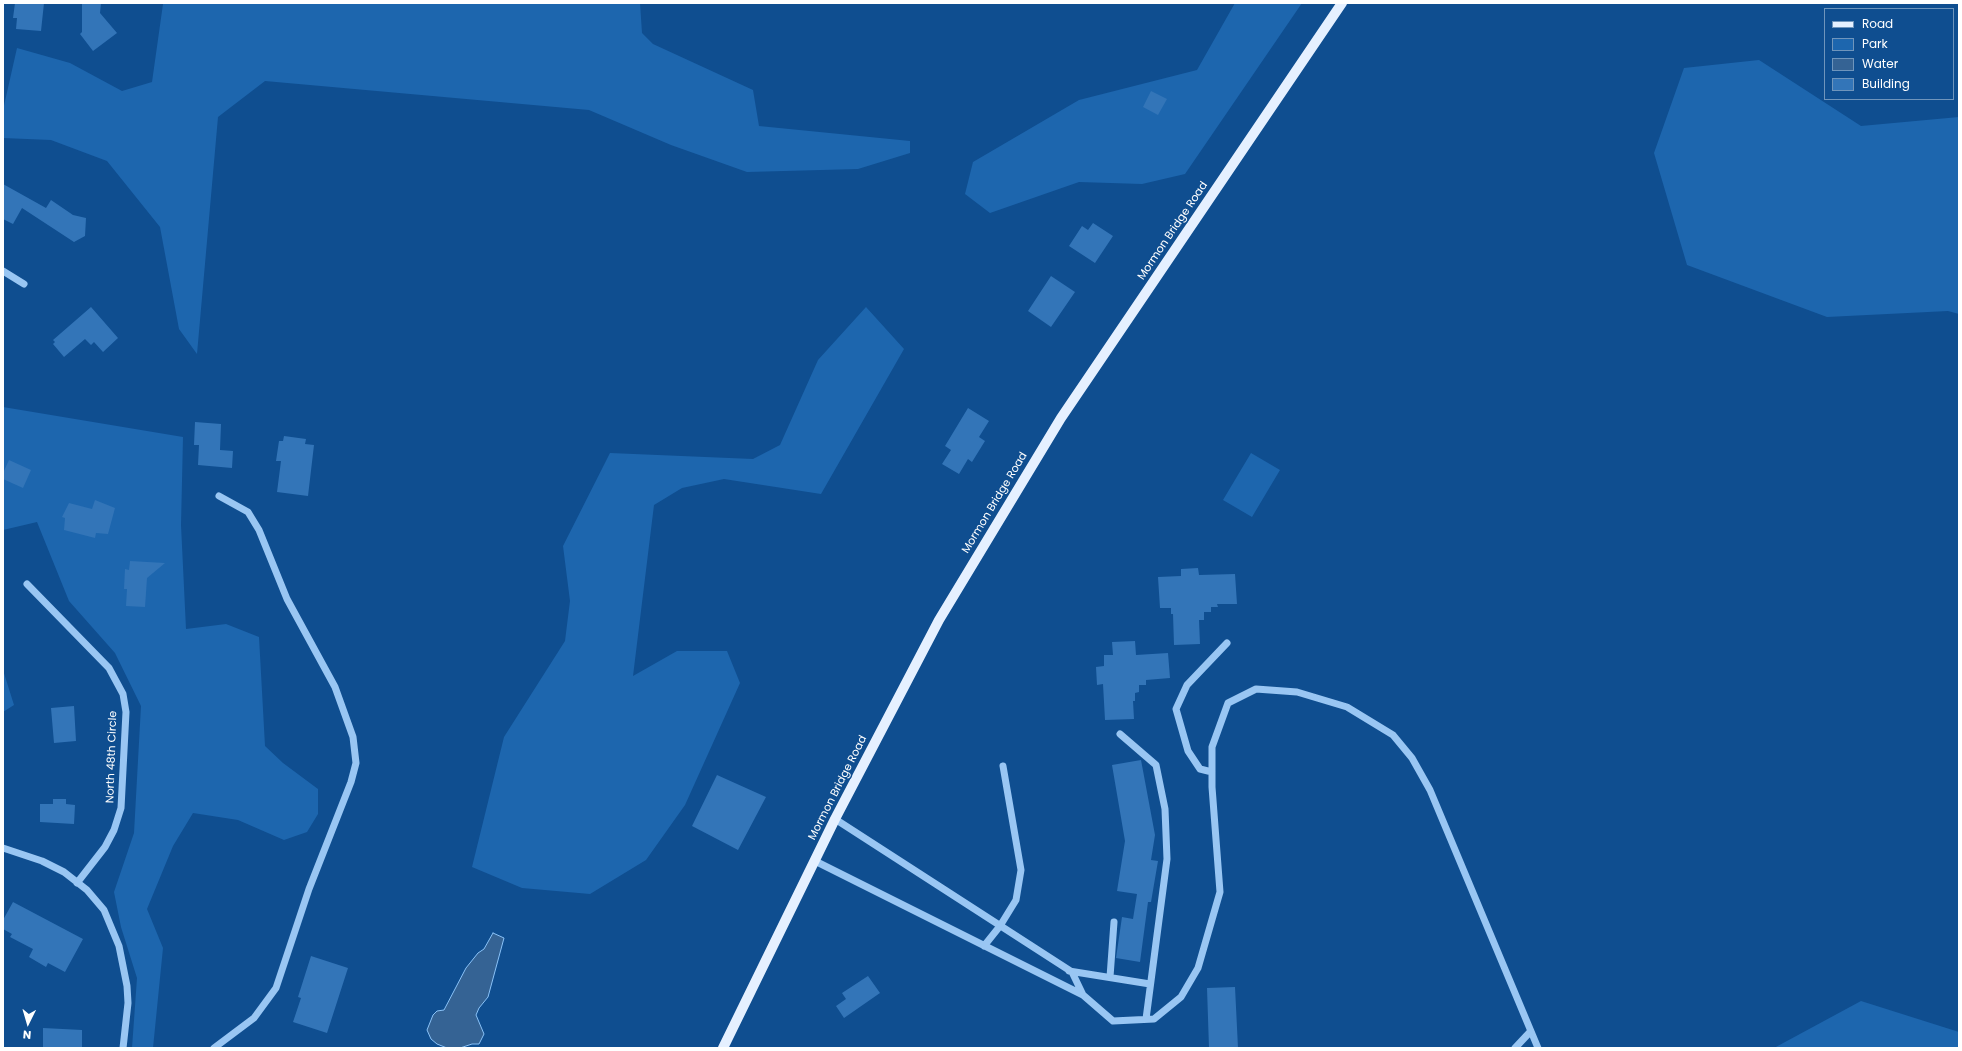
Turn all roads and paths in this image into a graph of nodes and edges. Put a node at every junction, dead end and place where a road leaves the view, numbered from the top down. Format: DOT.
graph roads {
  1 [pos="1342,3"];
  2 [pos="3,271"];
  3 [pos="24,284"];
  4 [pos="219,496"];
  5 [pos="27,584"];
  6 [pos="1227,642"];
  7 [pos="1120,734"];
  8 [pos="1002,766"];
  9 [pos="1212,772"];
  10 [pos="835,819"];
  11 [pos="3,848"];
  12 [pos="815,861"];
  13 [pos="77,883"];
  14 [pos="1114,922"];
  15 [pos="1000,926"];
  16 [pos="984,946"];
  17 [pos="1069,971"];
  18 [pos="1110,977"];
  19 [pos="1150,984"];
  20 [pos="1083,995"];
  21 [pos="1146,1019"];
  22 [pos="1530,1032"];
  23 [pos="123,1048"];
  24 [pos="214,1048"];
  25 [pos="724,1048"];
  26 [pos="1515,1048"];
  27 [pos="1538,1048"];
  1 -- 10 [label="main road, Mormon Bridge Road"];
  2 -- 3 [label="street"];
  4 -- 24 [label="street"];
  5 -- 13 [label="street, North 48th Circle"];
  6 -- 9 [label="street"];
  7 -- 19 [label="street"];
  8 -- 15 [label="street"];
  9 -- 21 [label="street"];
  9 -- 22 [label="street"];
  10 -- 12 [label="main road, Mormon Bridge Road"];
  10 -- 15 [label="street"];
  11 -- 13 [label="street"];
  12 -- 16 [label="street"];
  12 -- 25 [label="main road, Mormon Bridge Road"];
  13 -- 23 [label="street"];
  14 -- 18 [label="street"];
  15 -- 16 [label="street"];
  15 -- 17 [label="street"];
  16 -- 20 [label="street"];
  17 -- 18 [label="street"];
  17 -- 20 [label="street"];
  18 -- 19 [label="street"];
  19 -- 21 [label="street"];
  20 -- 21 [label="street"];
  22 -- 26 [label="street"];
  22 -- 27 [label="street"];
}
